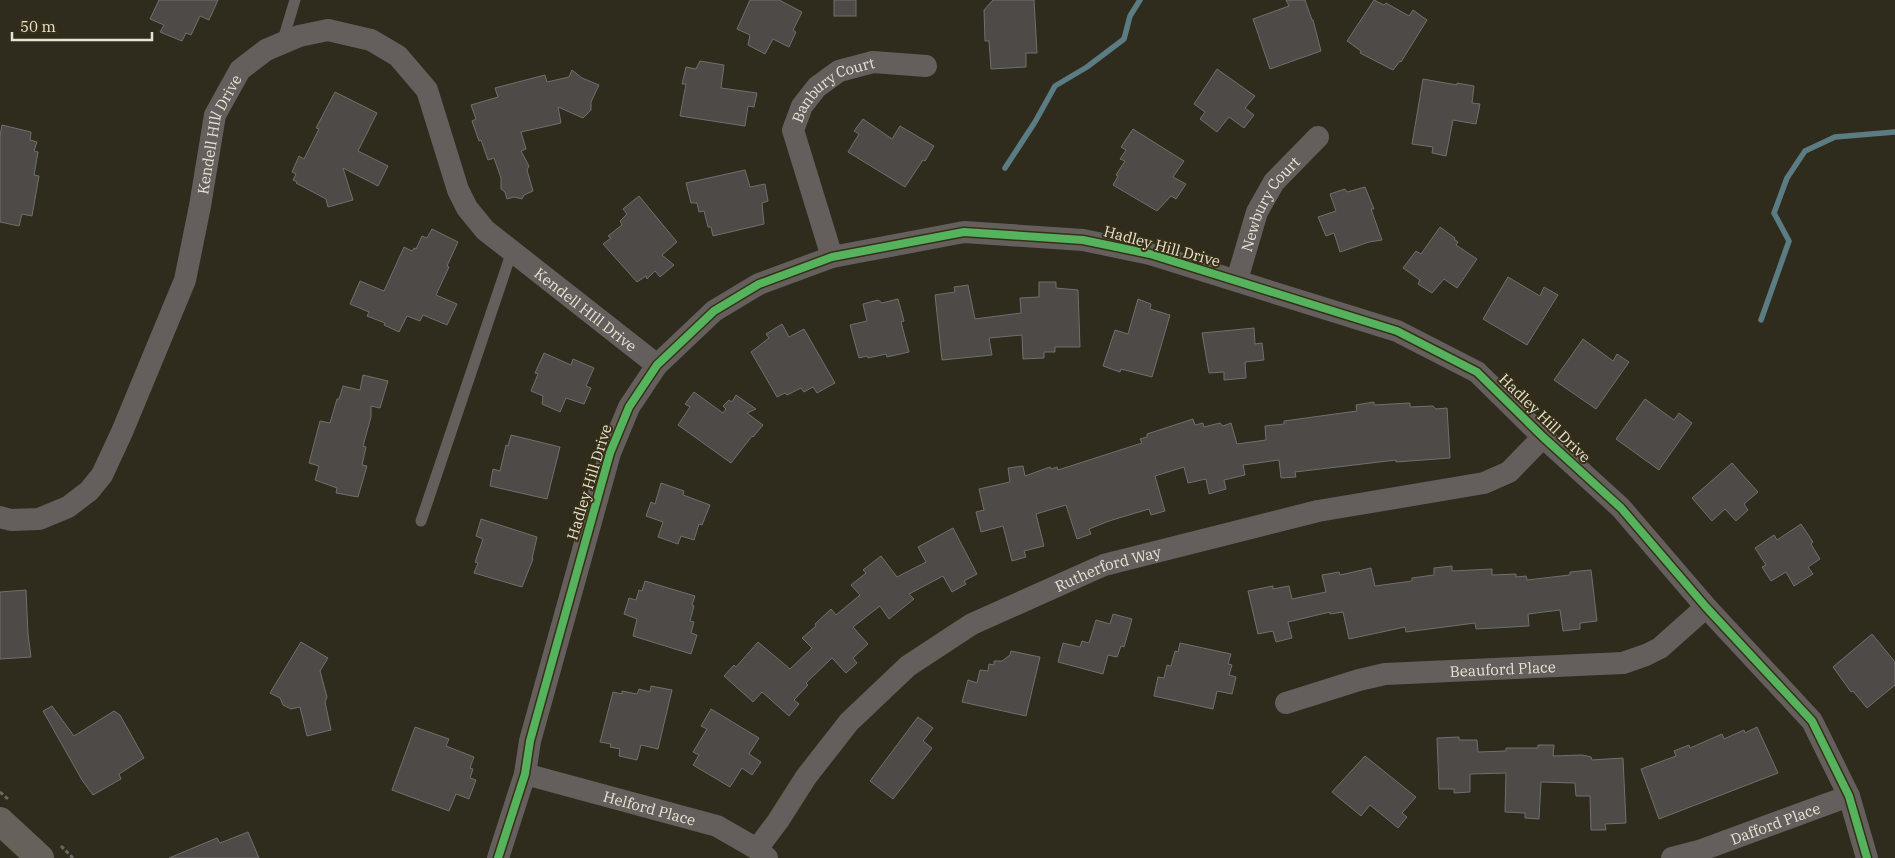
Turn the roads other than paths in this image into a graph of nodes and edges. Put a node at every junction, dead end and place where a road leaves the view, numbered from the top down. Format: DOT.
graph roads {
  1 [pos="296,0"];
  2 [pos="282,43"];
  3 [pos="926,66"];
  4 [pos="1318,137"];
  5 [pos="512,251"];
  6 [pos="832,257"];
  7 [pos="1237,280"];
  8 [pos="657,364"];
  9 [pos="1543,437"];
  10 [pos="0,517"];
  11 [pos="420,521"];
  12 [pos="1706,607"];
  13 [pos="1286,703"];
  14 [pos="525,774"];
  15 [pos="1850,796"];
  16 [pos="0,821"];
  17 [pos="762,854"];
  18 [pos="33,856"];
  19 [pos="498,858"];
  20 [pos="1672,858"];
  21 [pos="1867,858"];
  1 -- 2 [label="lane"];
  2 -- 5 [label="street, Kendell HIll Drive"];
  2 -- 10 [label="street, Kendell HIll Drive"];
  3 -- 6 [label="street, Banbury Court"];
  4 -- 7 [label="street, Newbury Court"];
  5 -- 8 [label="street, Kendell HIll Drive"];
  5 -- 11 [label="lane"];
  6 -- 7 [label="street, Hadley Hill Drive"];
  6 -- 8 [label="street, Hadley Hill Drive"];
  7 -- 9 [label="street, Hadley Hill Drive"];
  8 -- 14 [label="street, Hadley Hill Drive"];
  9 -- 12 [label="street, Hadley Hill Drive"];
  9 -- 17 [label="street, Rutherford Way"];
  12 -- 13 [label="street, Beauford Place"];
  12 -- 15 [label="street, Hadley Hill Drive"];
  14 -- 17 [label="street, Helford Place"];
  14 -- 19 [label="street, Hadley Hill Drive"];
  15 -- 20 [label="street, Dafford Place"];
  15 -- 21 [label="street, Hadley Hill Drive"];
  16 -- 18 [label="main road"];
}
